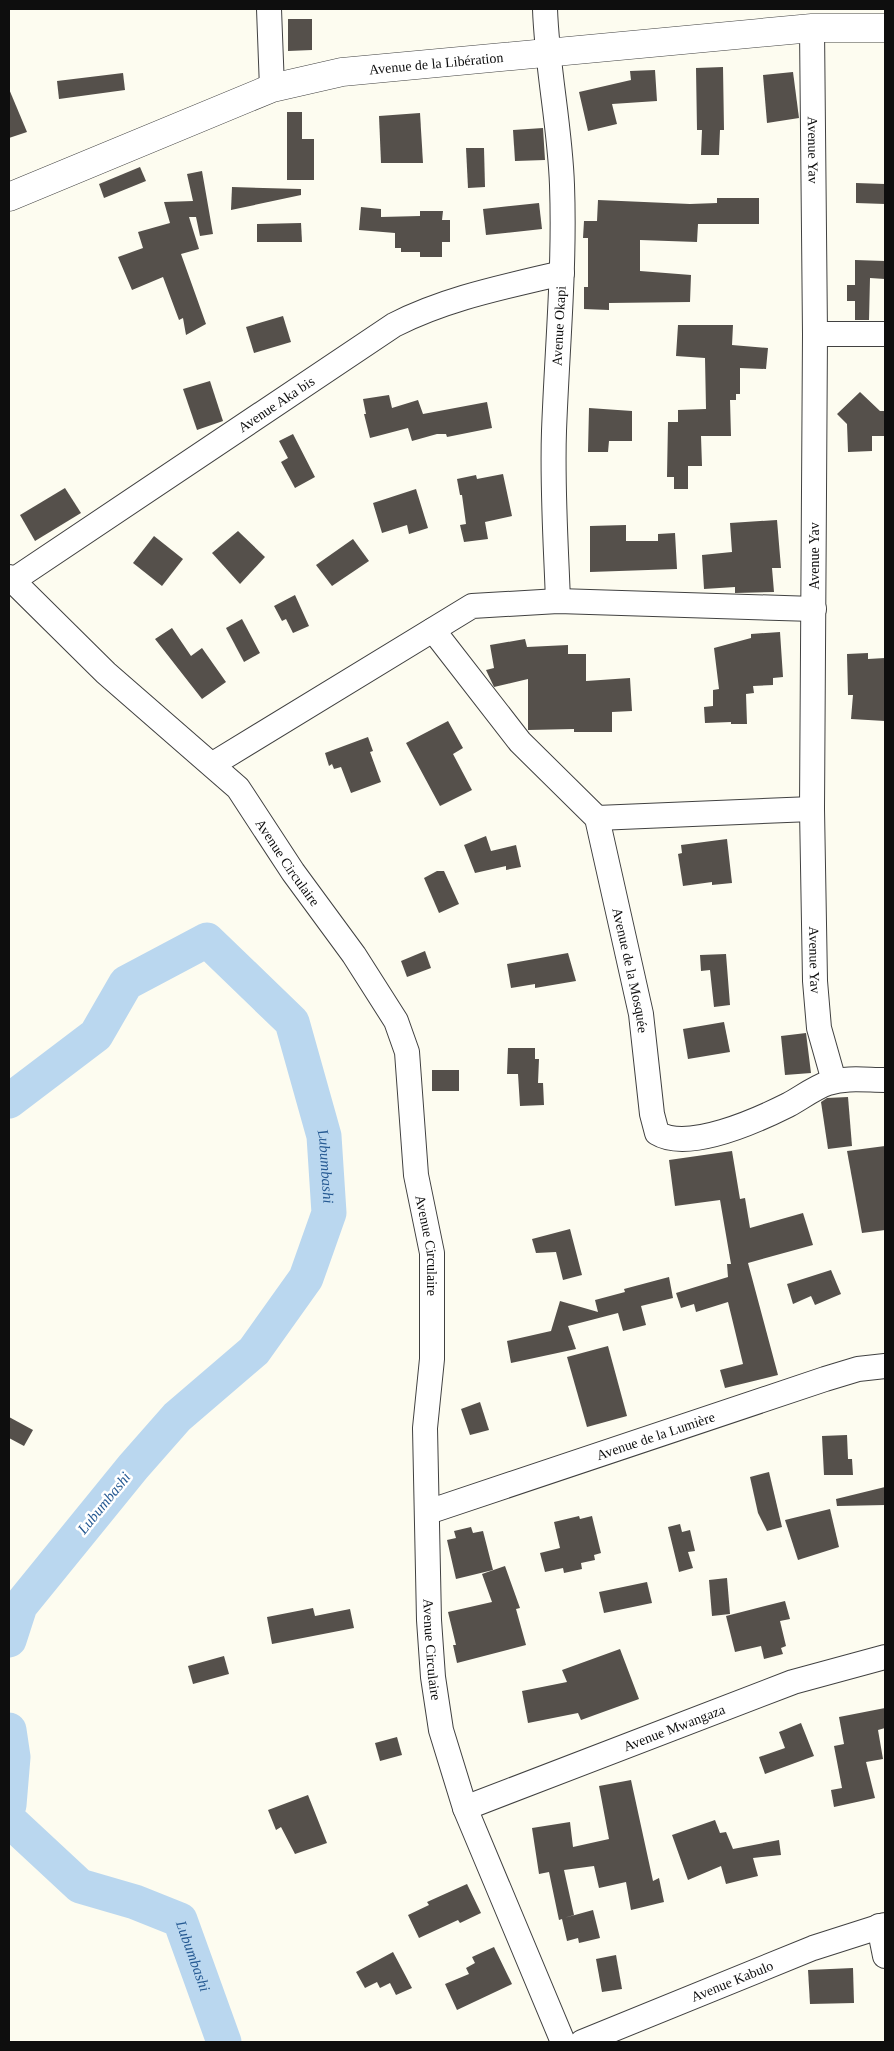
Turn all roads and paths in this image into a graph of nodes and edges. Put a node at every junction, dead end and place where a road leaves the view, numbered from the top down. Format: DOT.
graph roads {
  1 [pos="269,9"];
  2 [pos="544,9"];
  3 [pos="812,28"];
  4 [pos="885,28"];
  5 [pos="546,51"];
  6 [pos="272,88"];
  7 [pos="9,197"];
  8 [pos="562,273"];
  9 [pos="815,334"];
  10 [pos="885,334"];
  11 [pos="10,579"];
  12 [pos="558,601"];
  13 [pos="814,609"];
  14 [pos="433,630"];
  15 [pos="213,764"];
  16 [pos="812,809"];
  17 [pos="596,818"];
  18 [pos="885,1080"];
  19 [pos="834,1081"];
  20 [pos="885,1366"];
  21 [pos="428,1512"];
  22 [pos="885,1656"];
  23 [pos="466,1808"];
  24 [pos="882,1926"];
  25 [pos="885,1956"];
  26 [pos="563,2042"];
  27 [pos="582,2042"];
  1 -- 6 [label="street"];
  2 -- 5 [label="street, Avenue Okapi"];
  3 -- 4 [label="street, Avenue de la Libération"];
  3 -- 5 [label="street, Avenue de la Libération"];
  3 -- 9 [label="street, Avenue Yav"];
  5 -- 6 [label="street, Avenue de la Libération"];
  5 -- 8 [label="street, Avenue Okapi"];
  6 -- 7 [label="street, Avenue de la Libération"];
  8 -- 11 [label="street, Avenue Aka bis"];
  8 -- 12 [label="street, Avenue Okapi"];
  9 -- 10 [label="street"];
  9 -- 13 [label="street, Avenue Yav"];
  11 -- 15 [label="street, Avenue Circulaire"];
  12 -- 13 [label="street"];
  12 -- 14 [label="street"];
  13 -- 16 [label="street, Avenue Yav"];
  14 -- 15 [label="street"];
  14 -- 17 [label="street"];
  15 -- 21 [label="street, Avenue Circulaire"];
  16 -- 17 [label="street"];
  16 -- 19 [label="street, Avenue Yav"];
  17 -- 19 [label="street, Avenue de la Mosquée"];
  18 -- 19 [label="street, Avenue de la Mosquée"];
  20 -- 21 [label="street, Avenue de la Lumière"];
  21 -- 23 [label="street, Avenue Circulaire"];
  22 -- 23 [label="street, Avenue Mwangaza"];
  23 -- 26 [label="street, Avenue Circulaire"];
  24 -- 25 [label="street"];
  24 -- 27 [label="street, Avenue Kabulo"];
}
